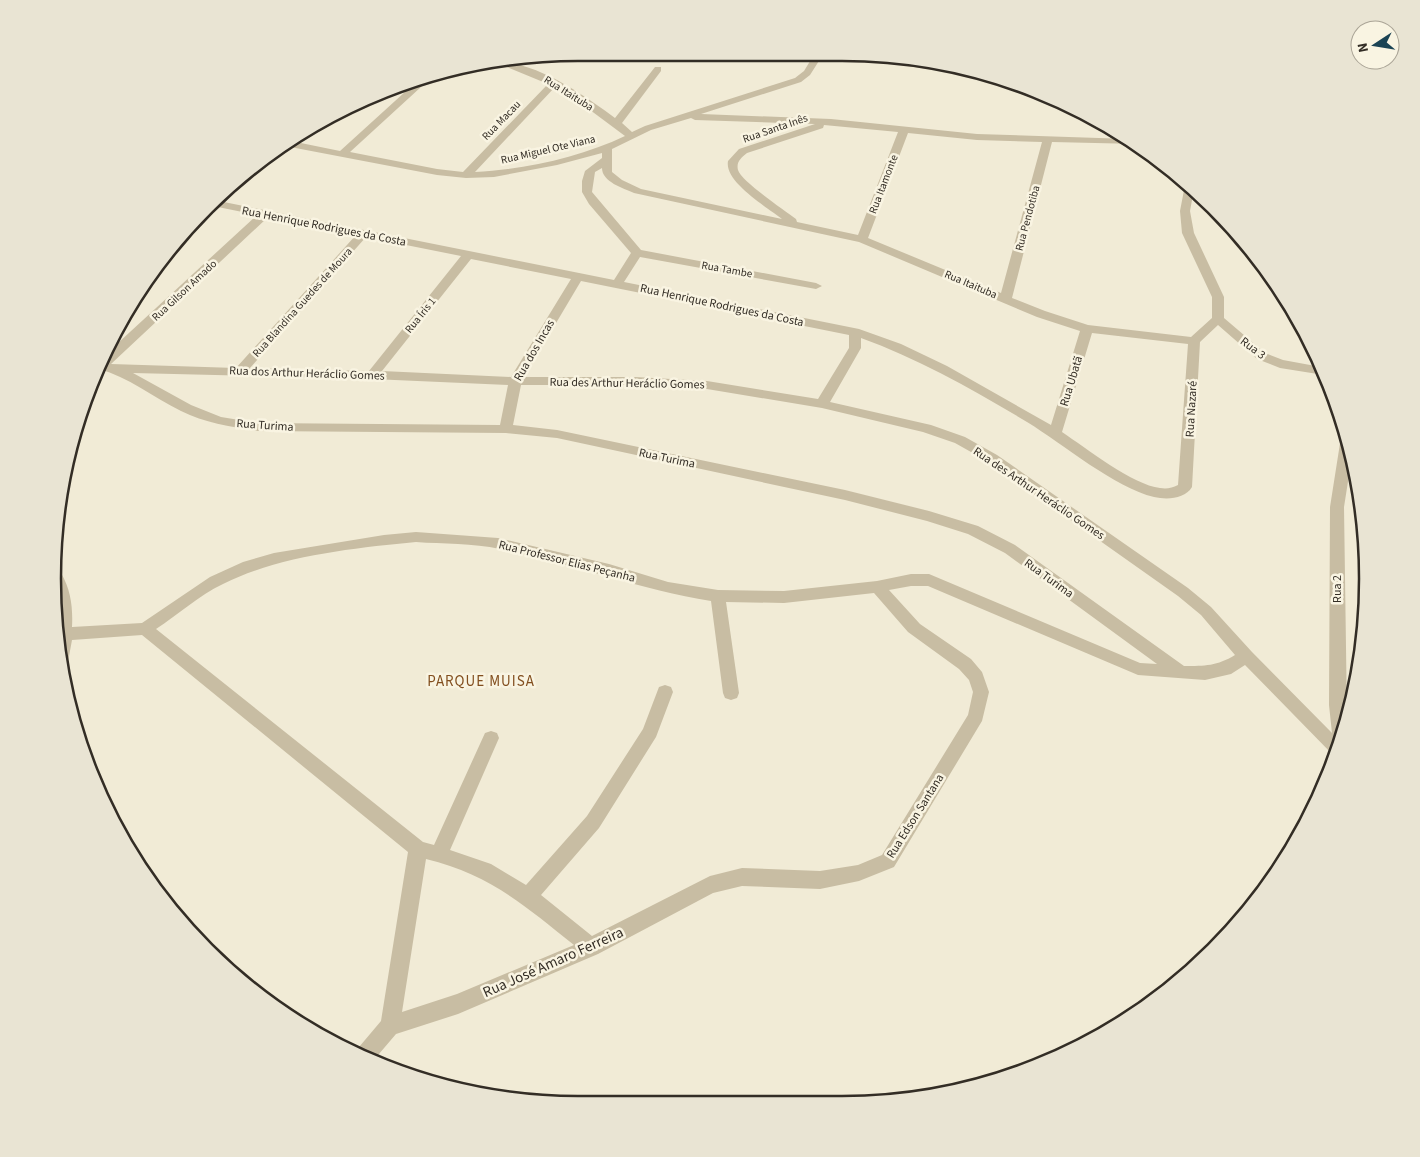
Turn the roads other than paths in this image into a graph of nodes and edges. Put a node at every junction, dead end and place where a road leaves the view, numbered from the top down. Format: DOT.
graph roads {
  1 [pos="815,61"];
  2 [pos="511,66"];
  3 [pos="658,68"];
  4 [pos="555,82"];
  5 [pos="415,88"];
  6 [pos="684,117"];
  7 [pos="831,122"];
  8 [pos="616,124"];
  9 [pos="904,130"];
  10 [pos="630,135"];
  11 [pos="1048,138"];
  12 [pos="1117,141"];
  13 [pos="296,145"];
  14 [pos="342,154"];
  15 [pos="606,154"];
  16 [pos="466,175"];
  17 [pos="1188,195"];
  18 [pos="221,205"];
  19 [pos="265,214"];
  20 [pos="796,224"];
  21 [pos="364,233"];
  22 [pos="862,239"];
  23 [pos="637,253"];
  24 [pos="468,255"];
  25 [pos="578,276"];
  26 [pos="618,283"];
  27 [pos="816,286"];
  28 [pos="1006,298"];
  29 [pos="1218,320"];
  30 [pos="1087,330"];
  31 [pos="855,332"];
  32 [pos="1194,341"];
  33 [pos="109,363"];
  34 [pos="108,366"];
  35 [pos="107,367"];
  36 [pos="1314,370"];
  37 [pos="240,371"];
  38 [pos="372,375"];
  39 [pos="515,381"];
  40 [pos="822,404"];
  41 [pos="506,429"];
  42 [pos="1054,433"];
  43 [pos="1344,459"];
  44 [pos="1187,476"];
  45 [pos="877,587"];
  46 [pos="61,589"];
  47 [pos="718,596"];
  48 [pos="145,629"];
  49 [pos="65,634"];
  50 [pos="1246,656"];
  51 [pos="1181,673"];
  52 [pos="665,692"];
  53 [pos="731,693"];
  54 [pos="1339,720"];
  55 [pos="491,738"];
  56 [pos="1331,744"];
  57 [pos="418,849"];
  58 [pos="439,854"];
  59 [pos="710,885"];
  60 [pos="528,896"];
  61 [pos="590,947"];
  62 [pos="390,1026"];
  63 [pos="369,1050"];
  1 -- 6 [label="street, Rua Miguel Ote Viana"];
  2 -- 4 [label="street, Rua Itaituba"];
  3 -- 8 [label="street"];
  4 -- 8 [label="street, Rua Itaituba"];
  4 -- 16 [label="street, Rua Macau"];
  5 -- 14 [label="street"];
  6 -- 7 [label="street"];
  6 -- 10 [label="street, Rua Miguel Ote Viana"];
  7 -- 9 [label="street"];
  7 -- 20 [label="street, Rua Santa Inês"];
  8 -- 10 [label="street, Rua Itaituba"];
  9 -- 11 [label="street"];
  9 -- 22 [label="street, Rua Itamonte"];
  10 -- 15 [label="street, Rua Miguel Ote Viana"];
  11 -- 12 [label="street"];
  11 -- 28 [label="street, Rua Pendotiba"];
  13 -- 14 [label="street, Rua Miguel Ote Viana"];
  14 -- 16 [label="street, Rua Miguel Ote Viana"];
  15 -- 16 [label="street, Rua Miguel Ote Viana"];
  15 -- 20 [label="street, Rua Itaituba"];
  15 -- 23 [label="street"];
  17 -- 29 [label="street"];
  18 -- 19 [label="street, Rua Henrique Rodrigues da Costa"];
  19 -- 21 [label="street, Rua Henrique Rodrigues da Costa"];
  19 -- 33 [label="street, Rua Gilson Amado"];
  20 -- 22 [label="street, Rua Itaituba"];
  21 -- 24 [label="street, Rua Henrique Rodrigues da Costa"];
  21 -- 37 [label="street, Rua Blandina Guedes de Moura"];
  22 -- 28 [label="street, Rua Itaituba"];
  23 -- 26 [label="street"];
  23 -- 27 [label="street, Rua Tambe"];
  24 -- 25 [label="street, Rua Henrique Rodrigues da Costa"];
  24 -- 38 [label="street, Rua Íris 1"];
  25 -- 26 [label="street, Rua Henrique Rodrigues da Costa"];
  25 -- 39 [label="street, Rua dos Incas"];
  26 -- 31 [label="street, Rua Henrique Rodrigues da Costa"];
  28 -- 30 [label="street, Rua Itaituba"];
  29 -- 32 [label="street"];
  29 -- 36 [label="street, Rua 3"];
  30 -- 32 [label="street, Rua Itaituba"];
  30 -- 42 [label="street, Rua Ubatã"];
  31 -- 40 [label="street"];
  31 -- 42 [label="street, Rua Henrique Rodrigues da Costa"];
  32 -- 44 [label="street, Rua Nazaré"];
  34 -- 37 [label="street, Rua dos Arthur Heráclio Gomes"];
  35 -- 41 [label="street, Rua Turima"];
  37 -- 38 [label="street, Rua dos Arthur Heráclio Gomes"];
  38 -- 39 [label="street, Rua dos Arthur Heráclio Gomes"];
  39 -- 40 [label="street, Rua des Arthur Heráclio Gomes"];
  39 -- 41 [label="street, Rua dos Incas"];
  40 -- 50 [label="street, Rua des Arthur Heráclio Gomes"];
  41 -- 51 [label="street, Rua Turima"];
  42 -- 44 [label="street, Rua Henrique Rodrigues da Costa"];
  43 -- 54 [label="street, Rua 2"];
  45 -- 47 [label="street, Rua Professor Elias Peçanha"];
  45 -- 51 [label="street, Rua Professor Elias Peçanha"];
  45 -- 59 [label="street, Rua Edson Santana"];
  46 -- 49 [label="street"];
  47 -- 48 [label="street, Rua Professor Elias Peçanha"];
  47 -- 53 [label="street"];
  48 -- 49 [label="street"];
  48 -- 57 [label="street"];
  50 -- 51 [label="street, Rua Professor Elias Peçanha"];
  50 -- 56 [label="street, Rua des Arthur Heráclio Gomes"];
  52 -- 60 [label="street"];
  55 -- 58 [label="street"];
  57 -- 58 [label="street"];
  57 -- 62 [label="street"];
  58 -- 60 [label="street"];
  59 -- 61 [label="street, Rua José Amaro Ferreira"];
  60 -- 61 [label="street"];
  61 -- 62 [label="street, Rua José Amaro Ferreira"];
  62 -- 63 [label="street"];
}
